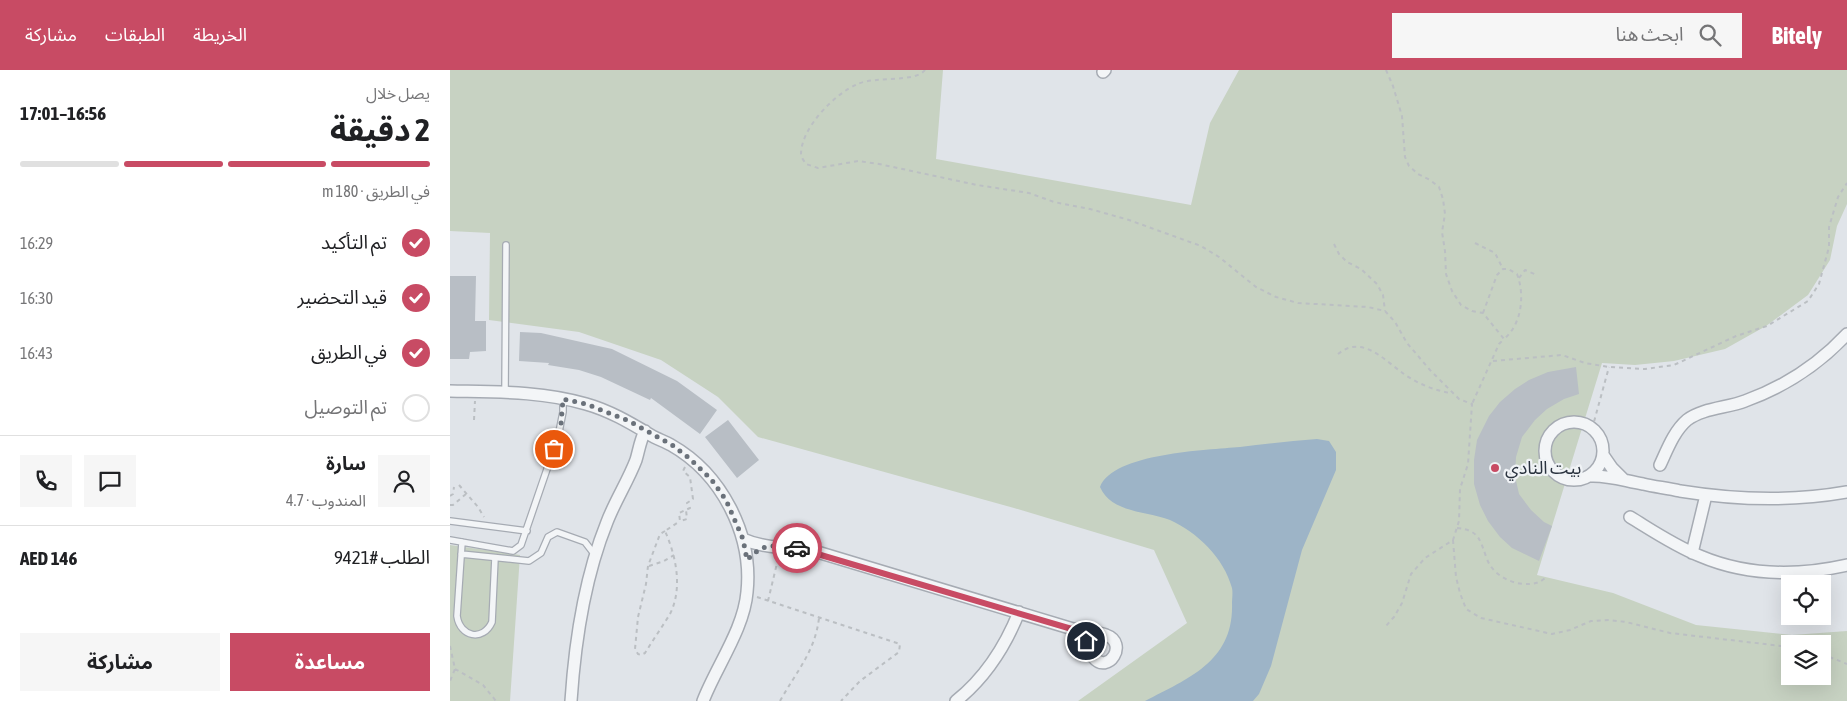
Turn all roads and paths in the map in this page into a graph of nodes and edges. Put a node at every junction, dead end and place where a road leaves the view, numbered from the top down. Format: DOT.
graph roads {
  1 [pos="925,70"];
  2 [pos="1386,70"];
  3 [pos="1847,183"];
  4 [pos="1474,243"];
  5 [pos="1334,244"];
  6 [pos="506,246"];
  7 [pos="1503,269"];
  8 [pos="1537,275"];
  9 [pos="1519,278"];
  10 [pos="1385,311"];
  11 [pos="1483,313"];
  12 [pos="1847,334"];
  13 [pos="1504,339"];
  14 [pos="1338,354"];
  15 [pos="1493,361"];
  16 [pos="1609,367"];
  17 [pos="450,390"];
  18 [pos="475,392"];
  19 [pos="505,393"];
  20 [pos="1452,393"];
  21 [pos="563,399"];
  22 [pos="1472,404"];
  23 [pos="474,420"];
  24 [pos="1592,428"];
  25 [pos="650,434"];
  26 [pos="1603,455"];
  27 [pos="689,458"];
  28 [pos="1660,466"];
  29 [pos="1590,476"];
  30 [pos="1622,479"];
  31 [pos="459,485"];
  32 [pos="454,487"];
  33 [pos="1847,492"];
  34 [pos="466,493"];
  35 [pos="1706,495"];
  36 [pos="450,496"];
  37 [pos="450,505"];
  38 [pos="686,510"];
  39 [pos="1630,517"];
  40 [pos="450,520"];
  41 [pos="680,522"];
  42 [pos="488,526"];
  43 [pos="1457,528"];
  44 [pos="526,531"];
  45 [pos="665,531"];
  46 [pos="743,539"];
  47 [pos="450,540"];
  48 [pos="1452,540"];
  49 [pos="462,542"];
  50 [pos="767,546"];
  51 [pos="781,547"];
  52 [pos="1692,552"];
  53 [pos="461,554"];
  54 [pos="595,555"];
  55 [pos="674,555"];
  56 [pos="495,558"];
  57 [pos="747,560"];
  58 [pos="1847,565"];
  59 [pos="648,566"];
  60 [pos="1546,578"];
  61 [pos="747,594"];
  62 [pos="768,601"];
  63 [pos="1019,612"];
  64 [pos="819,617"];
  65 [pos="1386,626"];
  66 [pos="1082,632"];
  67 [pos="450,646"];
  68 [pos="1781,646"];
  69 [pos="1831,658"];
  70 [pos="1847,664"];
  71 [pos="455,669"];
  72 [pos="450,681"];
  73 [pos="496,701"];
  74 [pos="571,701"];
  75 [pos="703,701"];
  76 [pos="780,701"];
  77 [pos="842,701"];
  78 [pos="956,701"];
  1 -- 10 [label="path"];
  2 -- 11 [label="path"];
  3 -- 16 [label="path"];
  4 -- 7 [label="path"];
  5 -- 10 [label="path"];
  6 -- 19 [label="lane"];
  7 -- 9 [label="path"];
  7 -- 11 [label="path"];
  8 -- 9 [label="path"];
  9 -- 13 [label="path"];
  10 -- 20 [label="path"];
  11 -- 13 [label="path"];
  12 -- 28 [label="street"];
  13 -- 15 [label="path"];
  14 -- 20 [label="path"];
  15 -- 16 [label="path"];
  15 -- 22 [label="path"];
  16 -- 24 [label="path"];
  17 -- 18 [label="street"];
  18 -- 19 [label="street"];
  18 -- 23 [label="path"];
  19 -- 21 [label="street"];
  20 -- 22 [label="path"];
  21 -- 25 [label="street"];
  21 -- 44 [label="lane"];
  22 -- 43 [label="path"];
  24 -- 26 [label="street"];
  24 -- 29 [label="street"];
  25 -- 27 [label="street"];
  25 -- 54 [label="street"];
  26 -- 29 [label="street"];
  26 -- 30 [label="street"];
  27 -- 38 [label="path"];
  27 -- 46 [label="street"];
  29 -- 30 [label="street"];
  30 -- 35 [label="street"];
  31 -- 34 [label="path"];
  32 -- 36 [label="path"];
  33 -- 35 [label="street"];
  34 -- 37 [label="path"];
  34 -- 42 [label="path"];
  35 -- 52 [label="street"];
  38 -- 41 [label="path"];
  38 -- 41 [label="path"];
  39 -- 52 [label="street"];
  40 -- 42 [label="lane"];
  41 -- 45 [label="path"];
  42 -- 44 [label="lane"];
  43 -- 48 [label="path"];
  43 -- 60 [label="path"];
  44 -- 49 [label="lane"];
  45 -- 55 [label="path"];
  45 -- 59 [label="path"];
  46 -- 50 [label="street"];
  46 -- 57 [label="street"];
  47 -- 49 [label="lane"];
  48 -- 65 [label="path"];
  48 -- 68 [label="path"];
  49 -- 53 [label="lane"];
  50 -- 51 [label="street"];
  50 -- 57 [label="street"];
  51 -- 62 [label="path"];
  51 -- 63 [label="street"];
  52 -- 58 [label="street"];
  53 -- 56 [label="lane"];
  53 -- 56 [label="lane"];
  54 -- 56 [label="lane"];
  54 -- 74 [label="street"];
  55 -- 59 [label="path"];
  55 -- 59 [label="path"];
  57 -- 61 [label="street"];
  61 -- 62 [label="path"];
  61 -- 75 [label="street"];
  62 -- 64 [label="path"];
  63 -- 66 [label="street"];
  63 -- 78 [label="street"];
  64 -- 76 [label="path"];
  64 -- 77 [label="path"];
  67 -- 71 [label="path"];
  69 -- 70 [label="path"];
  71 -- 72 [label="path"];
  71 -- 73 [label="path"];
}
